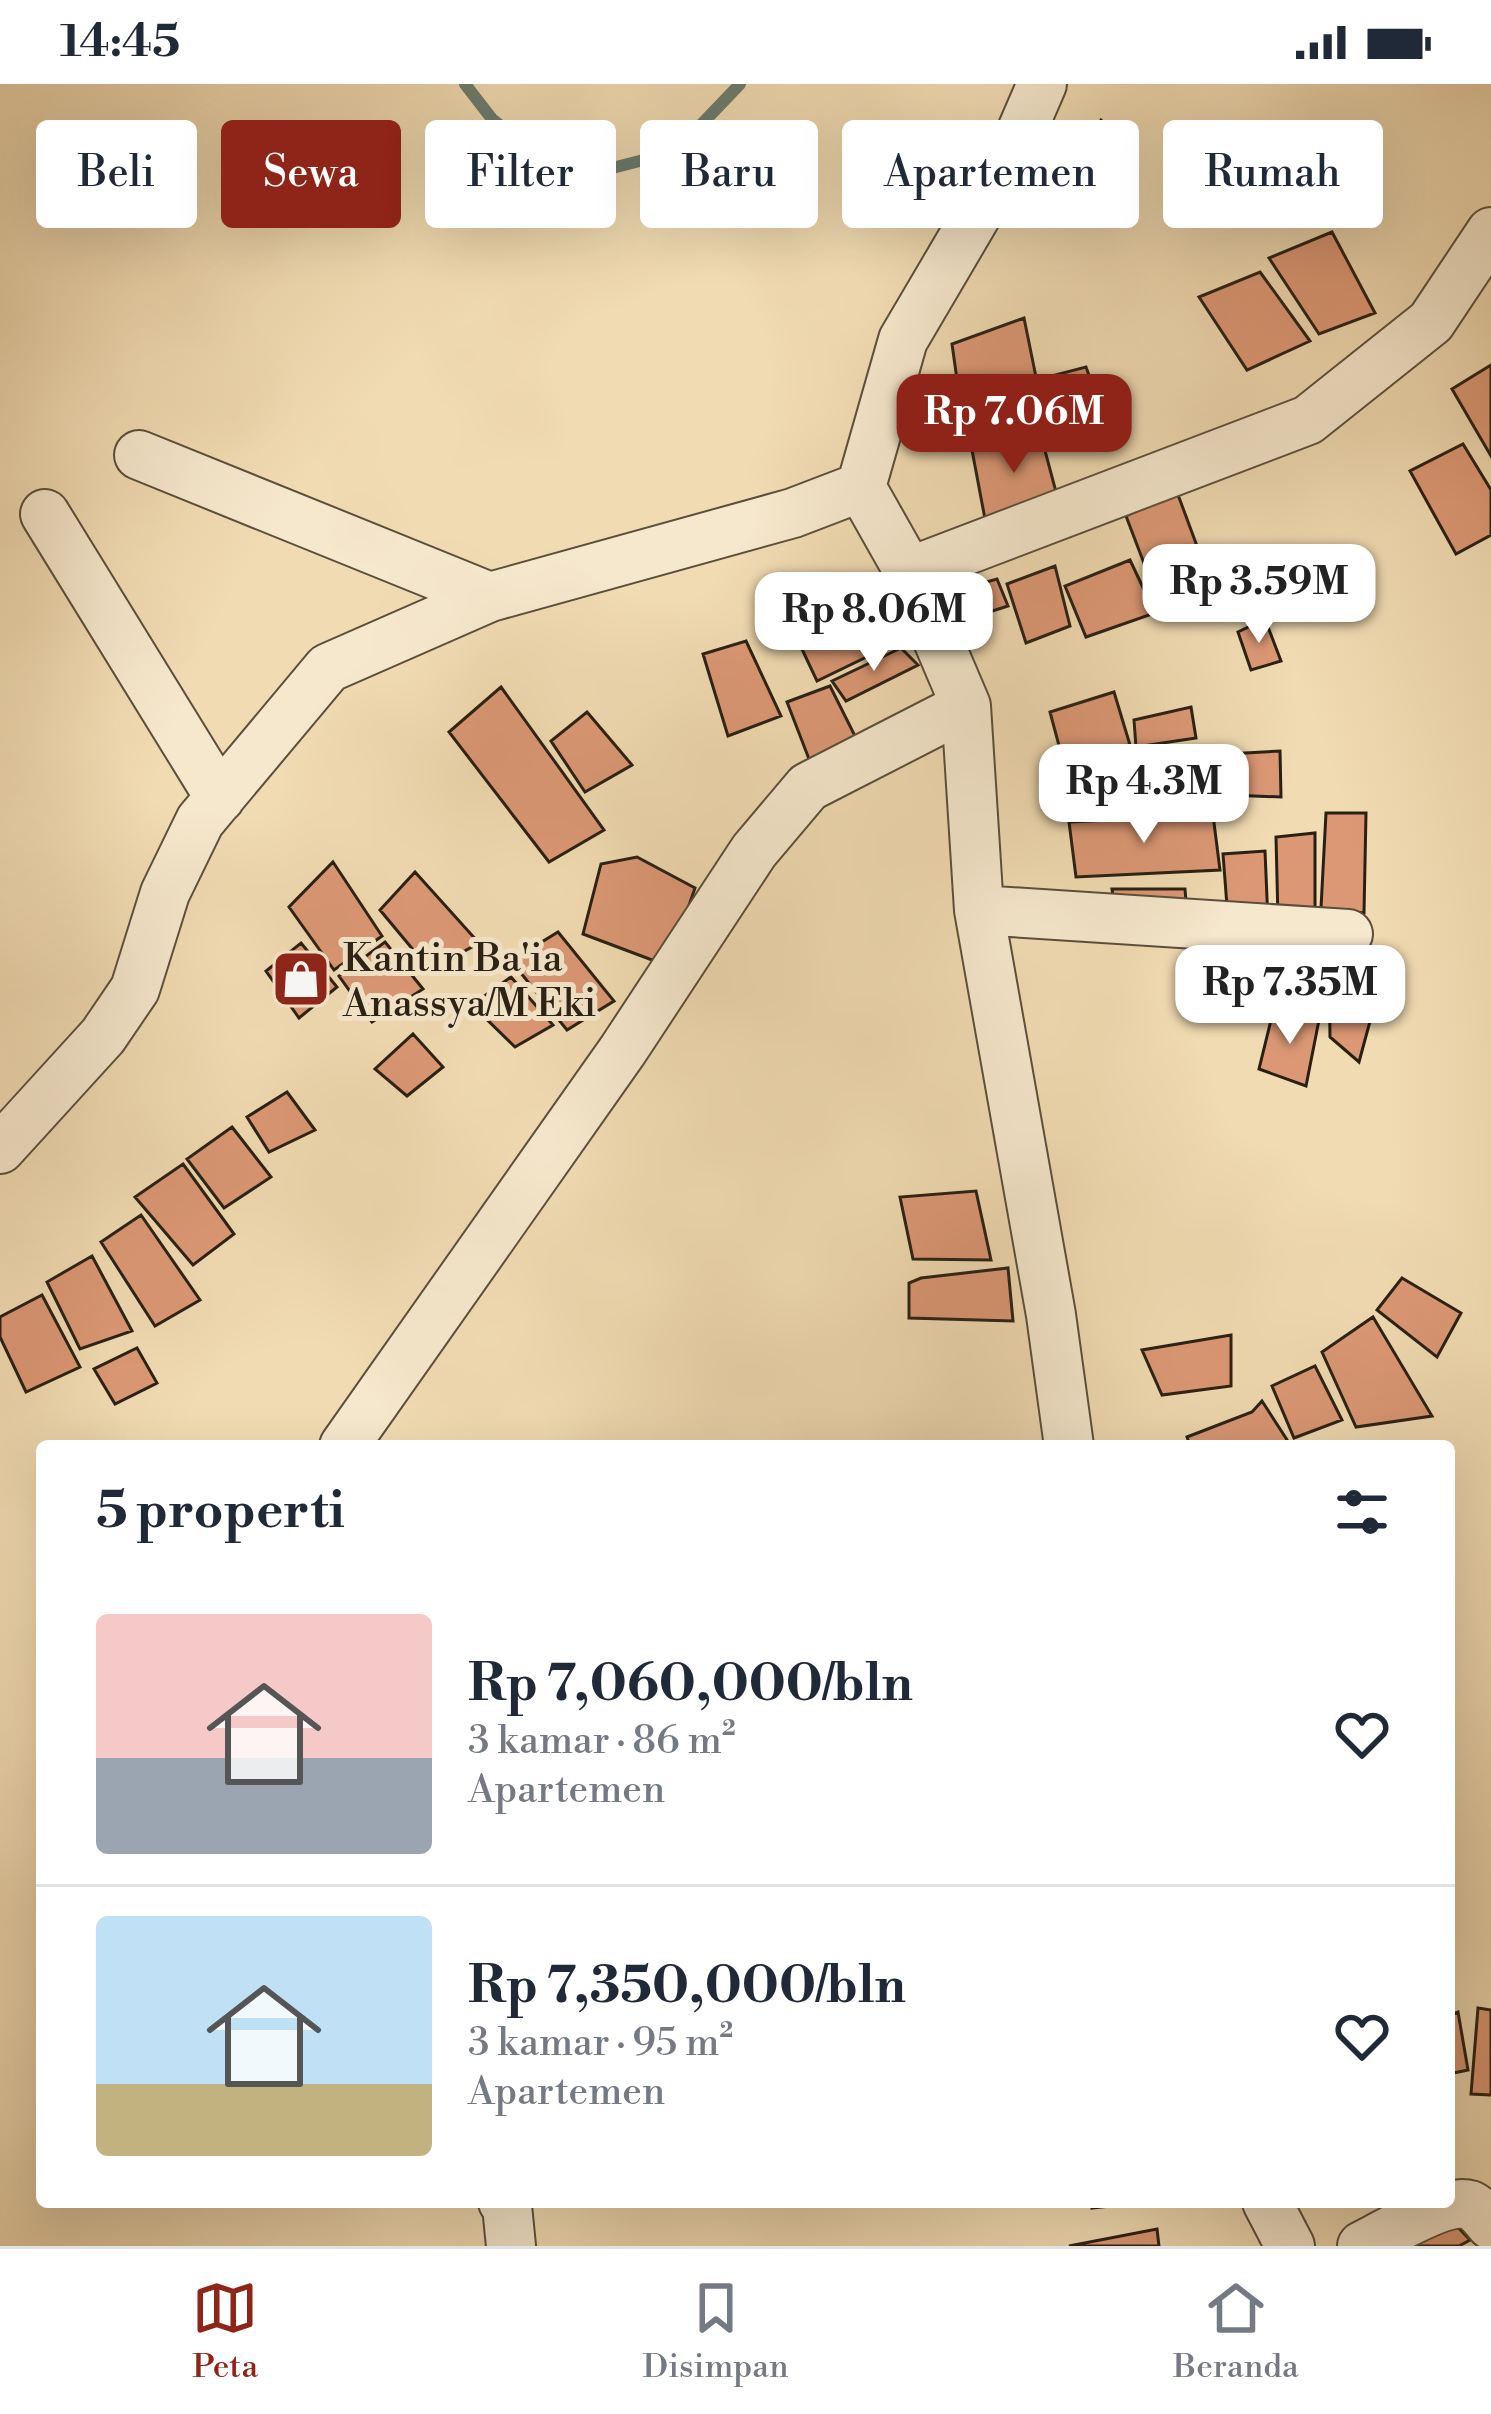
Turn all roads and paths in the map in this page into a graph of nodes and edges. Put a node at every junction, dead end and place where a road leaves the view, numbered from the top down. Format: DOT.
graph roads {
  1 [pos="1042,84"];
  2 [pos="1491,232"];
  3 [pos="139,455"];
  4 [pos="861,487"];
  5 [pos="45,514"];
  6 [pos="909,572"];
  7 [pos="490,597"];
  8 [pos="966,706"];
  9 [pos="220,797"];
  10 [pos="979,910"];
  11 [pos="1348,934"];
  12 [pos="0,1149"];
  13 [pos="348,1440"];
  14 [pos="1068,1440"];
  15 [pos="1455,2205"];
  16 [pos="507,2208"];
  17 [pos="1270,2208"];
  18 [pos="1443,2208"];
  19 [pos="1491,2225"];
  20 [pos="511,2246"];
  21 [pos="1290,2246"];
  22 [pos="1362,2246"];
  1 -- 4 [label="street"];
  2 -- 6 [label="street"];
  3 -- 7 [label="street"];
  4 -- 6 [label="street"];
  4 -- 7 [label="street"];
  5 -- 9 [label="street"];
  6 -- 8 [label="street"];
  7 -- 9 [label="street"];
  8 -- 10 [label="street"];
  8 -- 13 [label="street"];
  9 -- 12 [label="street"];
  10 -- 11 [label="street"];
  10 -- 14 [label="street"];
  15 -- 19 [label="street"];
  16 -- 20 [label="street"];
  17 -- 21 [label="street"];
  18 -- 22 [label="street"];
}
